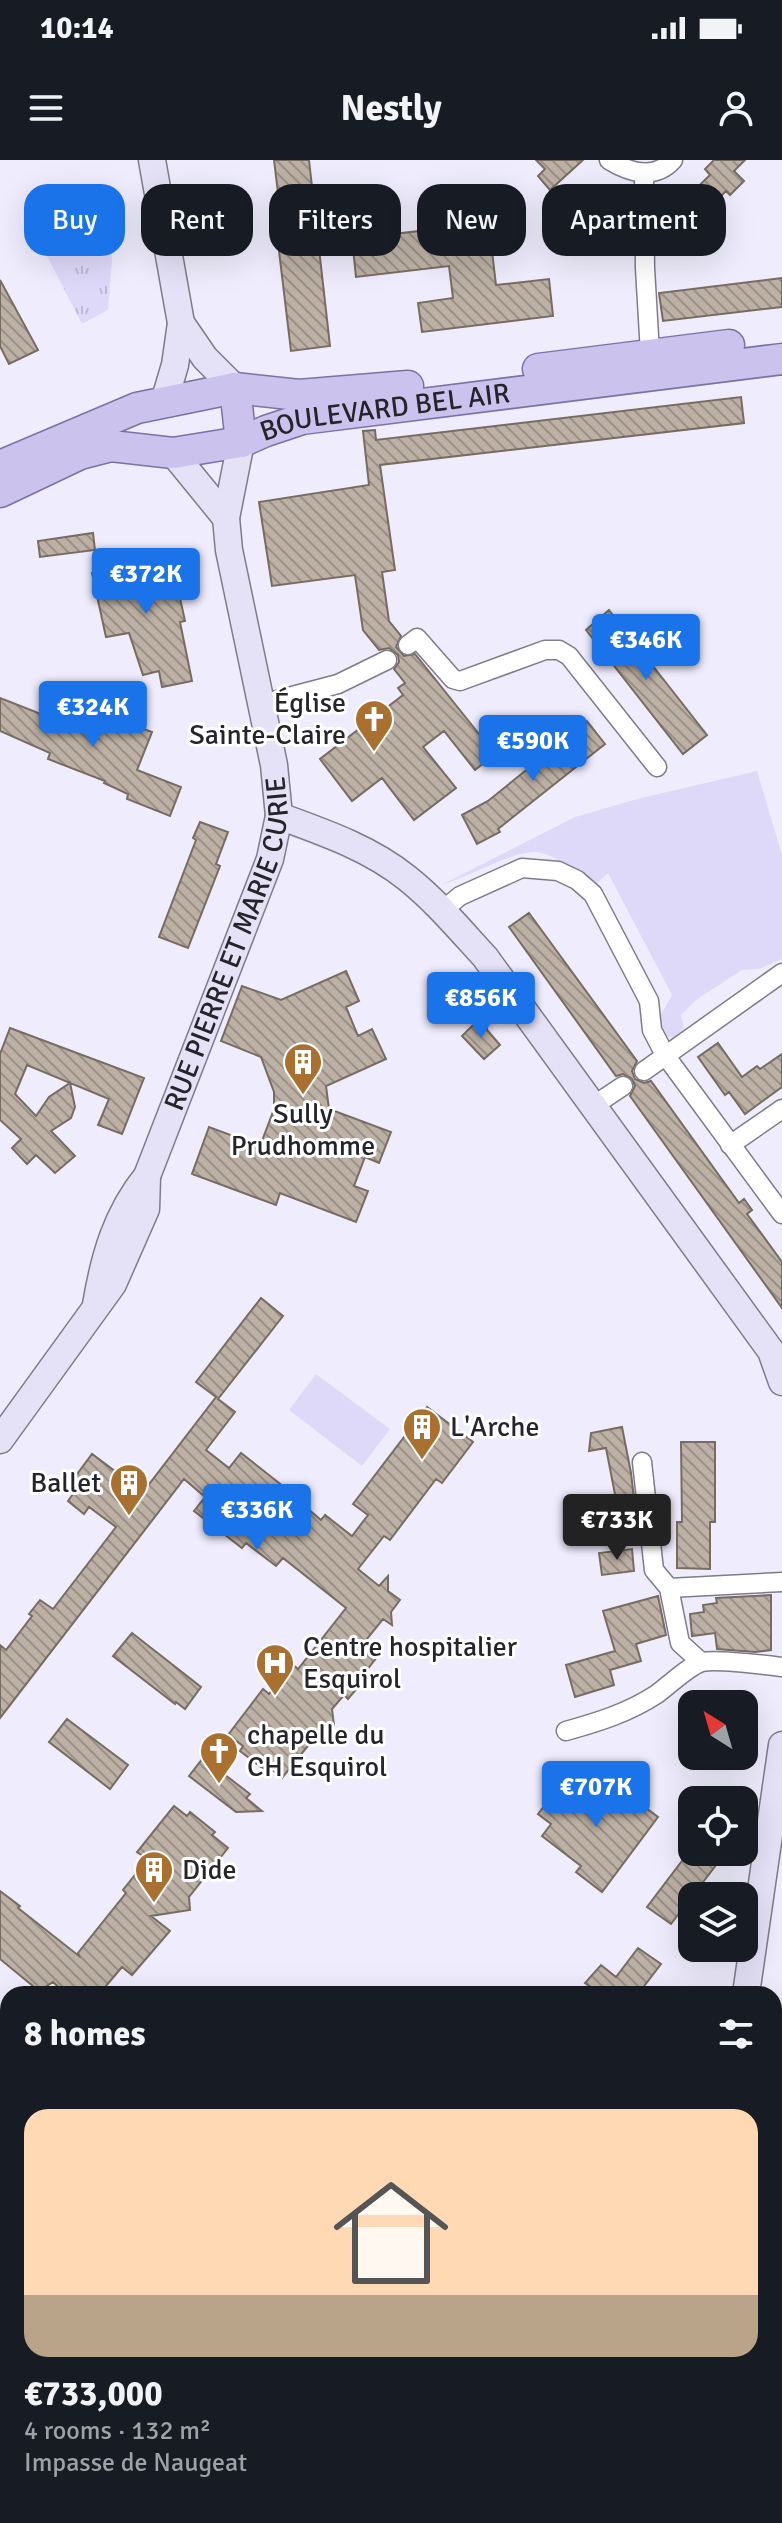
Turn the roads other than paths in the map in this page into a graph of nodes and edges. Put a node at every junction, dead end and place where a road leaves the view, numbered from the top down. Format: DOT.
graph roads {
  1 [pos="152,160"];
  2 [pos="609,160"];
  3 [pos="673,160"];
  4 [pos="644,174"];
  5 [pos="181,323"];
  6 [pos="782,339"];
  7 [pos="650,353"];
  8 [pos="782,359"];
  9 [pos="235,388"];
  10 [pos="164,402"];
  11 [pos="241,442"];
  12 [pos="173,453"];
  13 [pos="0,466"];
  14 [pos="0,492"];
  15 [pos="226,518"];
  16 [pos="408,645"];
  17 [pos="387,660"];
  18 [pos="262,704"];
  19 [pos="657,767"];
  20 [pos="279,816"];
  21 [pos="443,910"];
  22 [pos="782,973"];
  23 [pos="665,1055"];
  24 [pos="644,1071"];
  25 [pos="623,1086"];
  26 [pos="593,1106"];
  27 [pos="782,1109"];
  28 [pos="730,1145"];
  29 [pos="782,1214"];
  30 [pos="782,1382"];
  31 [pos="0,1440"];
  32 [pos="642,1462"];
  33 [pos="782,1582"];
  34 [pos="669,1588"];
  35 [pos="701,1662"];
  36 [pos="782,1667"];
  37 [pos="566,1731"];
  38 [pos="782,1745"];
  39 [pos="747,1986"];
  1 -- 5 [label="main road"];
  2 -- 4 [label="street"];
  3 -- 4 [label="street"];
  4 -- 7 [label="street"];
  5 -- 9 [label="main road"];
  5 -- 10 [label="main road"];
  6 -- 7 [label="main road, BOULEVARD BEL AIR"];
  7 -- 9 [label="main road, BOULEVARD BEL AIR"];
  8 -- 11 [label="main road, BOULEVARD BEL AIR"];
  9 -- 10 [label="main road, BOULEVARD BEL AIR"];
  9 -- 11 [label="main road, RUE PIERRE ET MARIE CURIE"];
  10 -- 12 [label="main road"];
  10 -- 13 [label="main road, BOULEVARD BEL AIR"];
  11 -- 12 [label="main road, BOULEVARD BEL AIR"];
  11 -- 15 [label="main road, RUE PIERRE ET MARIE CURIE"];
  12 -- 14 [label="main road, BOULEVARD BEL AIR"];
  12 -- 15 [label="main road"];
  15 -- 18 [label="main road, RUE PIERRE ET MARIE CURIE"];
  16 -- 19 [label="street"];
  17 -- 18 [label="street"];
  18 -- 20 [label="main road, RUE PIERRE ET MARIE CURIE"];
  20 -- 21 [label="main road"];
  20 -- 31 [label="main road, RUE PIERRE ET MARIE CURIE"];
  21 -- 23 [label="street"];
  21 -- 26 [label="main road"];
  22 -- 23 [label="street"];
  23 -- 24 [label="street"];
  23 -- 28 [label="street"];
  25 -- 26 [label="street"];
  26 -- 30 [label="main road"];
  27 -- 28 [label="street"];
  28 -- 29 [label="street"];
  32 -- 34 [label="street"];
  33 -- 34 [label="street"];
  34 -- 35 [label="street"];
  35 -- 36 [label="street"];
  35 -- 37 [label="street"];
  38 -- 39 [label="main road"];
}
